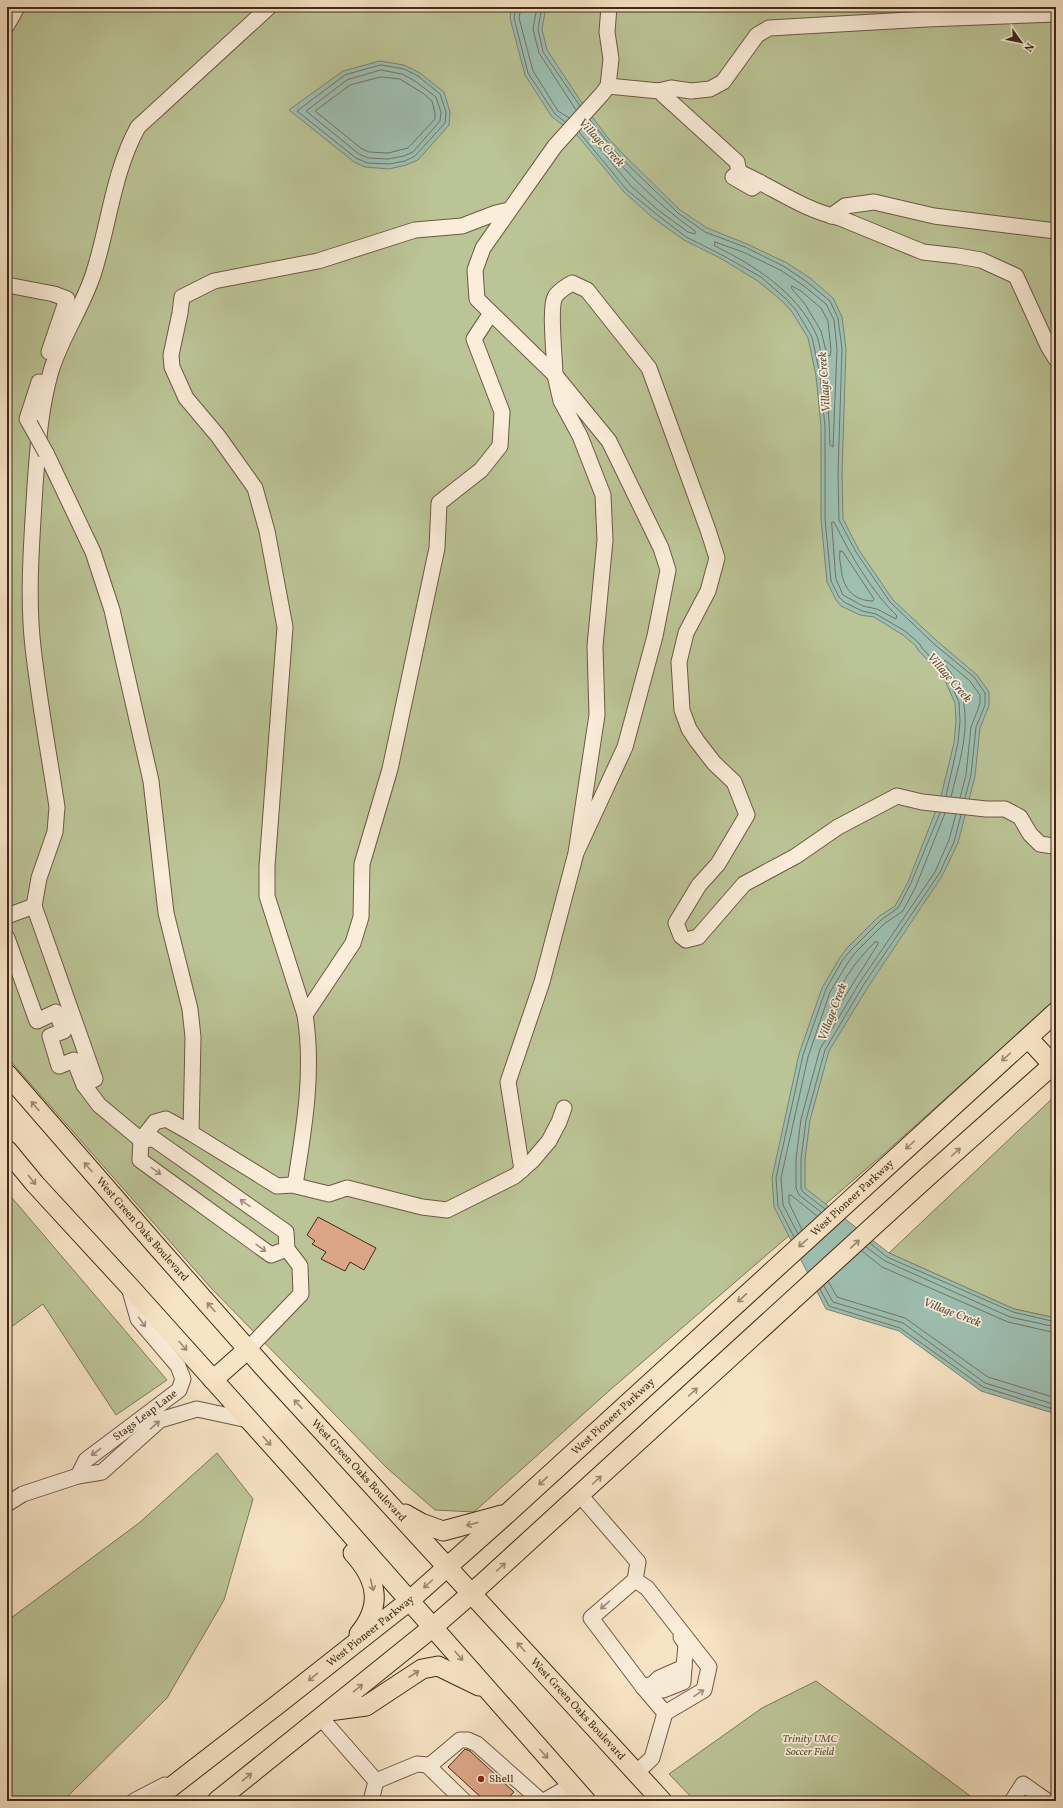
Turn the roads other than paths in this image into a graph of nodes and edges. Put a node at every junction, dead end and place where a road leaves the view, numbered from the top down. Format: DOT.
graph roads {
  1 [pos="17,7"];
  2 [pos="269,7"];
  3 [pos="609,7"];
  4 [pos="1056,14"];
  5 [pos="7,25"];
  6 [pos="605,90"];
  7 [pos="659,91"];
  8 [pos="509,210"];
  9 [pos="831,216"];
  10 [pos="1056,231"];
  11 [pos="7,285"];
  12 [pos="491,313"];
  13 [pos="1056,359"];
  14 [pos="555,376"];
  15 [pos="1056,844"];
  16 [pos="576,853"];
  17 [pos="34,906"];
  18 [pos="7,916"];
  19 [pos="7,938"];
  20 [pos="1056,1012"];
  21 [pos="305,1015"];
  22 [pos="1028,1038"];
  23 [pos="1054,1064"];
  24 [pos="7,1074"];
  25 [pos="84,1085"];
  26 [pos="564,1108"];
  27 [pos="191,1133"];
  28 [pos="141,1140"];
  29 [pos="7,1150"];
  30 [pos="522,1170"];
  31 [pos="295,1185"];
  32 [pos="287,1249"];
  33 [pos="129,1286"];
  34 [pos="248,1349"];
  35 [pos="214,1380"];
  36 [pos="248,1420"];
  37 [pos="130,1426"];
  38 [pos="139,1438"];
  39 [pos="287,1463"];
  40 [pos="78,1476"];
  41 [pos="580,1495"];
  42 [pos="7,1504"];
  43 [pos="393,1508"];
  44 [pos="509,1512"];
  45 [pos="448,1567"];
  46 [pos="641,1584"];
  47 [pos="472,1593"];
  48 [pos="409,1601"];
  49 [pos="433,1627"];
  50 [pos="343,1653"];
  51 [pos="648,1686"];
  52 [pos="488,1691"];
  53 [pos="665,1713"];
  54 [pos="325,1714"];
  55 [pos="429,1766"];
  56 [pos="195,1768"];
  57 [pos="636,1773"];
  58 [pos="376,1781"];
  59 [pos="572,1785"];
  60 [pos="134,1801"];
  61 [pos="153,1801"];
  62 [pos="217,1801"];
  63 [pos="371,1801"];
  64 [pos="464,1801"];
  65 [pos="542,1801"];
  66 [pos="586,1801"];
  67 [pos="662,1801"];
  68 [pos="1012,1801"];
  69 [pos="1047,1801"];
  1 -- 5 [label="street"];
  2 -- 17 [label="street"];
  3 -- 6 [label="street"];
  4 -- 7 [label="street"];
  6 -- 7 [label="street"];
  6 -- 8 [label="street"];
  7 -- 9 [label="street"];
  8 -- 12 [label="street"];
  8 -- 21 [label="street"];
  9 -- 10 [label="street"];
  9 -- 13 [label="street"];
  11 -- 27 [label="street, bridge"];
  12 -- 14 [label="street"];
  12 -- 21 [label="street"];
  14 -- 15 [label="street"];
  14 -- 16 [label="street"];
  14 -- 16 [label="street"];
  16 -- 30 [label="street"];
  17 -- 18 [label="street"];
  17 -- 25 [label="street"];
  19 -- 25 [label="street"];
  20 -- 22 [label="main road, West Pioneer Parkway"];
  21 -- 31 [label="street"];
  22 -- 23 [label="main road"];
  22 -- 44 [label="main road, West Pioneer Parkway, one-way"];
  41 -- 23 [label="main road, one-way"];
  34 -- 24 [label="main road, West Green Oaks Boulevard, one-way"];
  25 -- 28 [label="street"];
  26 -- 30 [label="street"];
  27 -- 28 [label="street"];
  27 -- 31 [label="street"];
  32 -- 28 [label="street, one-way"];
  28 -- 32 [label="street, one-way"];
  29 -- 33 [label="main road, one-way"];
  30 -- 31 [label="street"];
  32 -- 34 [label="street"];
  33 -- 35 [label="main road, one-way"];
  33 -- 37 [label="street, Stags Leap Lane, one-way"];
  34 -- 35 [label="main road"];
  43 -- 34 [label="main road, West Green Oaks Boulevard, one-way"];
  35 -- 36 [label="main road"];
  38 -- 36 [label="street, Stags Leap Lane, one-way"];
  36 -- 39 [label="main road, one-way"];
  37 -- 38 [label="street"];
  37 -- 40 [label="street, Stags Leap Lane, one-way"];
  38 -- 40 [label="street, Stags Leap Lane"];
  39 -- 48 [label="main road"];
  39 -- 50 [label="main road, one-way"];
  40 -- 42 [label="street, Stags Leap Lane"];
  41 -- 46 [label="street"];
  47 -- 41 [label="main road, one-way"];
  44 -- 43 [label="main road, one-way"];
  43 -- 45 [label="main road, West Green Oaks Boulevard"];
  44 -- 45 [label="main road, West Pioneer Parkway"];
  45 -- 47 [label="main road, West Green Oaks Boulevard"];
  45 -- 48 [label="main road, West Pioneer Parkway, one-way"];
  46 -- 51 [label="street"];
  46 -- 51 [label="street, one-way"];
  53 -- 46 [label="street, one-way"];
  47 -- 49 [label="main road"];
  57 -- 47 [label="main road, West Green Oaks Boulevard, one-way"];
  48 -- 49 [label="main road"];
  48 -- 50 [label="main road, West Pioneer Parkway"];
  49 -- 52 [label="main road, one-way"];
  54 -- 49 [label="main road, one-way"];
  50 -- 56 [label="main road, West Pioneer Parkway, one-way"];
  51 -- 53 [label="street"];
  54 -- 52 [label="main road, one-way"];
  52 -- 59 [label="main road, one-way"];
  53 -- 57 [label="street"];
  54 -- 58 [label="street"];
  62 -- 54 [label="main road, one-way"];
  55 -- 58 [label="street"];
  55 -- 64 [label="street"];
  55 -- 65 [label="street"];
  56 -- 60 [label="street"];
  56 -- 61 [label="main road, West Pioneer Parkway"];
  57 -- 67 [label="main road, West Green Oaks Boulevard"];
  58 -- 63 [label="street"];
  59 -- 65 [label="street"];
  59 -- 66 [label="main road"];
  68 -- 69 [label="street"];
}
